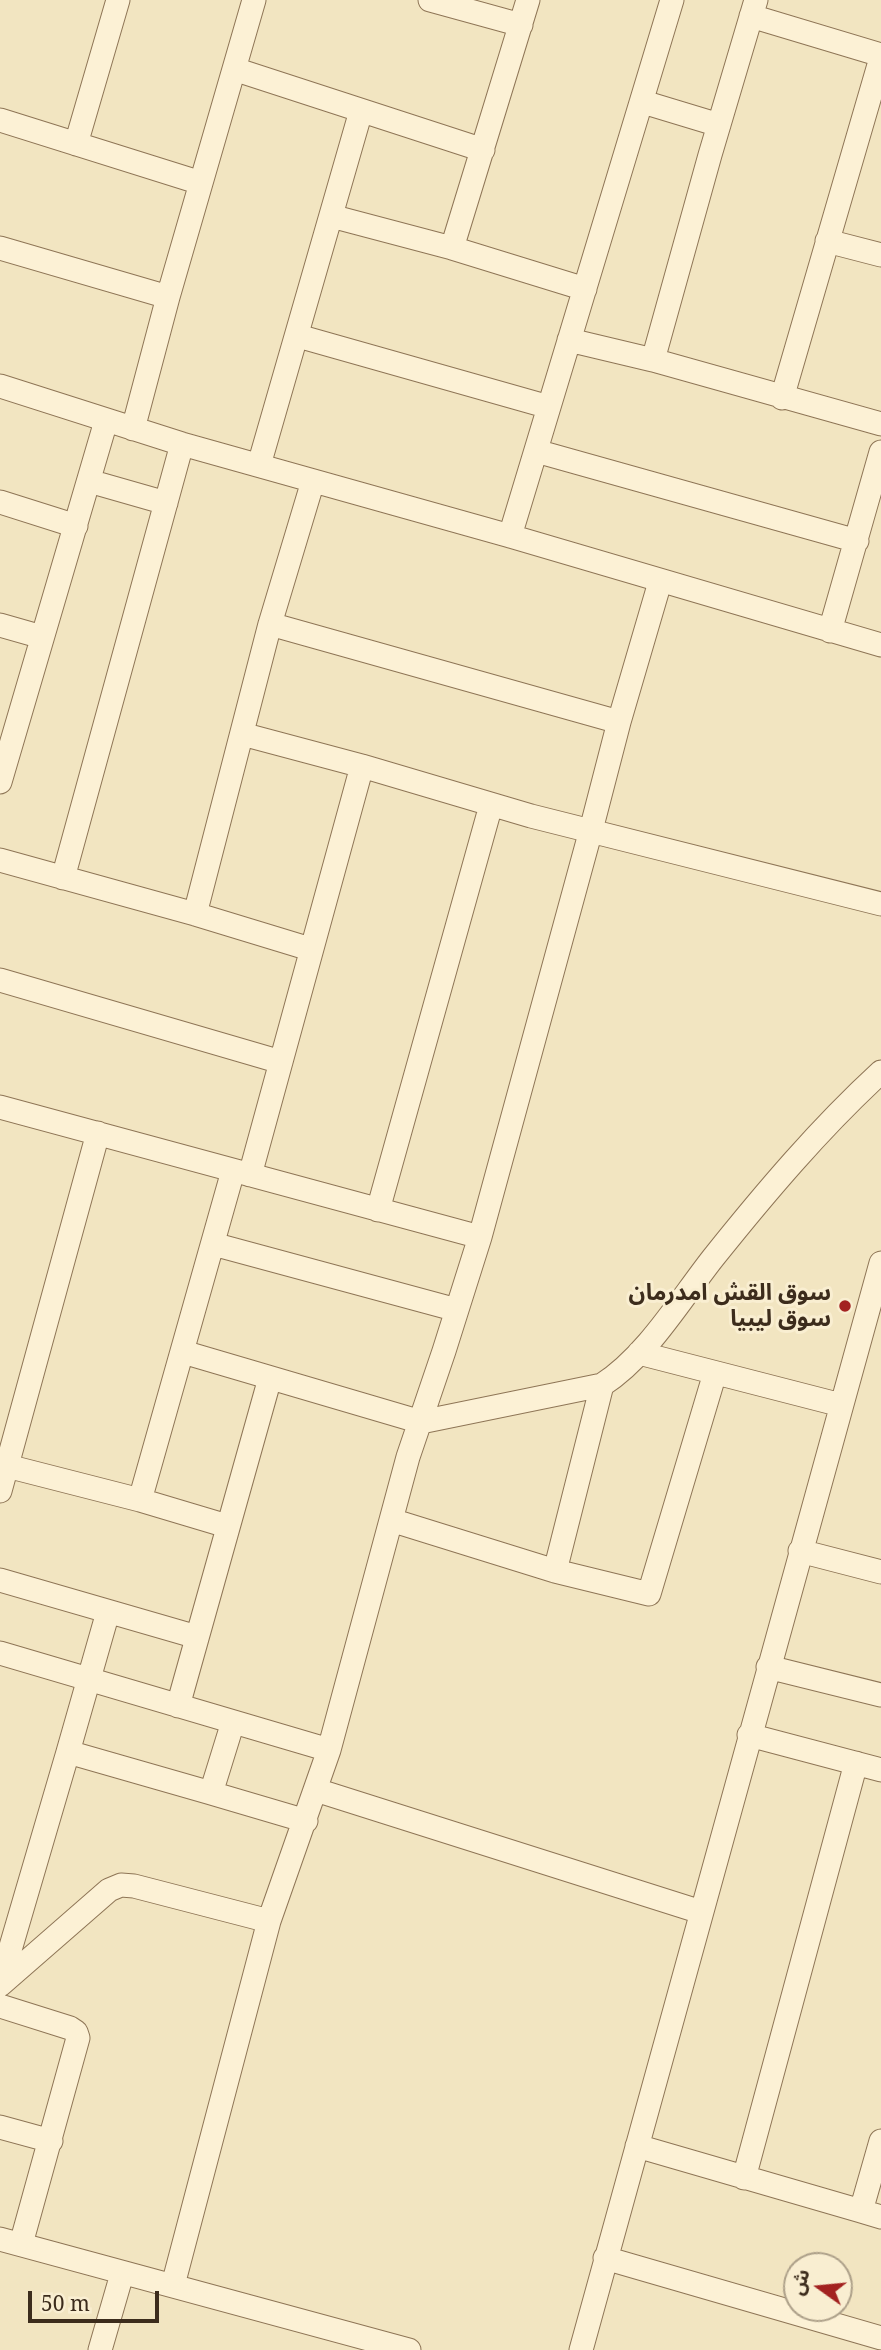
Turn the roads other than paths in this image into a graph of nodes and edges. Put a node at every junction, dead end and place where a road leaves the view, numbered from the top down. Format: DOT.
graph roads {
  1 [pos="118,0"];
  2 [pos="254,0"];
  3 [pos="430,0"];
  4 [pos="528,0"];
  5 [pos="672,0"];
  6 [pos="754,8"];
  7 [pos="521,25"];
  8 [pos="881,56"];
  9 [pos="234,69"];
  10 [pos="643,102"];
  11 [pos="362,111"];
  12 [pos="0,120"];
  13 [pos="871,124"];
  14 [pos="719,125"];
  15 [pos="76,144"];
  16 [pos="483,150"];
  17 [pos="201,183"];
  18 [pos="331,216"];
  19 [pos="827,240"];
  20 [pos="0,248"];
  21 [pos="452,248"];
  22 [pos="881,255"];
  23 [pos="585,289"];
  24 [pos="168,297"];
  25 [pos="298,336"];
  26 [pos="569,340"];
  27 [pos="653,360"];
  28 [pos="0,386"];
  29 [pos="782,398"];
  30 [pos="549,407"];
  31 [pos="106,421"];
  32 [pos="881,424"];
  33 [pos="132,429"];
  34 [pos="182,444"];
  35 [pos="536,451"];
  36 [pos="881,452"];
  37 [pos="259,466"];
  38 [pos="89,481"];
  39 [pos="313,481"];
  40 [pos="0,502"];
  41 [pos="166,503"];
  42 [pos="76,526"];
  43 [pos="510,537"];
  44 [pos="857,541"];
  45 [pos="660,582"];
  46 [pos="270,624"];
  47 [pos="0,625"];
  48 [pos="830,631"];
  49 [pos="42,637"];
  50 [pos="881,645"];
  51 [pos="619,722"];
  52 [pos="242,734"];
  53 [pos="362,766"];
  54 [pos="0,782"];
  55 [pos="491,805"];
  56 [pos="591,830"];
  57 [pos="0,860"];
  58 [pos="63,878"];
  59 [pos="881,904"];
  60 [pos="195,914"];
  61 [pos="310,949"];
  62 [pos="0,980"];
  63 [pos="281,1062"];
  64 [pos="881,1072"];
  65 [pos="0,1107"];
  66 [pos="98,1133"];
  67 [pos="242,1173"];
  68 [pos="378,1210"];
  69 [pos="480,1237"];
  70 [pos="213,1244"];
  71 [pos="881,1263"];
  72 [pos="457,1310"];
  73 [pos="183,1352"];
  74 [pos="639,1353"];
  75 [pos="715,1373"];
  76 [pos="270,1378"];
  77 [pos="602,1385"];
  78 [pos="841,1405"];
  79 [pos="421,1422"];
  80 [pos="7,1466"];
  81 [pos="0,1491"];
  82 [pos="140,1500"];
  83 [pos="391,1520"];
  84 [pos="227,1526"];
  85 [pos="800,1550"];
  86 [pos="555,1571"];
  87 [pos="881,1572"];
  88 [pos="0,1580"];
  89 [pos="108,1612"];
  90 [pos="197,1637"];
  91 [pos="0,1653"];
  92 [pos="768,1667"];
  93 [pos="88,1680"];
  94 [pos="881,1695"];
  95 [pos="178,1706"];
  96 [pos="233,1722"];
  97 [pos="749,1735"];
  98 [pos="329,1750"];
  99 [pos="68,1752"];
  100 [pos="856,1763"];
  101 [pos="881,1770"];
  102 [pos="316,1790"];
  103 [pos="211,1793"];
  104 [pos="306,1821"];
  105 [pos="701,1912"];
  106 [pos="270,1921"];
  107 [pos="0,1985"];
  108 [pos="0,2007"];
  109 [pos="0,2126"];
  110 [pos="51,2141"];
  111 [pos="881,2141"];
  112 [pos="637,2146"];
  113 [pos="744,2178"];
  114 [pos="871,2214"];
  115 [pos="11,2242"];
  116 [pos="605,2258"];
  117 [pos="122,2274"];
  118 [pos="173,2285"];
  119 [pos="881,2338"];
  120 [pos="100,2350"];
  121 [pos="409,2350"];
  122 [pos="581,2350"];
  1 -- 15 [label="street"];
  2 -- 9 [label="street"];
  3 -- 7 [label="street"];
  4 -- 7 [label="street"];
  5 -- 10 [label="street"];
  6 -- 8 [label="street"];
  6 -- 14 [label="street"];
  7 -- 16 [label="street"];
  8 -- 13 [label="street"];
  9 -- 11 [label="street"];
  9 -- 17 [label="street"];
  10 -- 14 [label="street"];
  10 -- 23 [label="street"];
  11 -- 16 [label="street"];
  11 -- 18 [label="street"];
  12 -- 15 [label="street"];
  13 -- 19 [label="street"];
  14 -- 27 [label="street"];
  15 -- 17 [label="street"];
  16 -- 21 [label="street"];
  17 -- 24 [label="street"];
  18 -- 21 [label="street"];
  18 -- 25 [label="street"];
  19 -- 22 [label="street"];
  19 -- 29 [label="street"];
  20 -- 24 [label="street"];
  21 -- 23 [label="street"];
  23 -- 26 [label="street"];
  24 -- 33 [label="street"];
  25 -- 30 [label="street"];
  25 -- 37 [label="street"];
  26 -- 27 [label="street"];
  26 -- 30 [label="street"];
  27 -- 29 [label="street"];
  28 -- 31 [label="street"];
  29 -- 32 [label="street"];
  30 -- 35 [label="street"];
  31 -- 33 [label="street"];
  31 -- 38 [label="street"];
  33 -- 34 [label="street"];
  34 -- 37 [label="street"];
  34 -- 41 [label="street"];
  35 -- 43 [label="street"];
  35 -- 44 [label="street"];
  36 -- 44 [label="street"];
  37 -- 39 [label="street"];
  38 -- 41 [label="street"];
  38 -- 42 [label="street"];
  39 -- 43 [label="street"];
  39 -- 46 [label="street"];
  40 -- 42 [label="street"];
  41 -- 58 [label="street"];
  42 -- 49 [label="street"];
  43 -- 45 [label="street"];
  44 -- 48 [label="street"];
  45 -- 48 [label="street"];
  45 -- 51 [label="street"];
  46 -- 51 [label="street"];
  46 -- 52 [label="street"];
  47 -- 49 [label="street"];
  48 -- 50 [label="street"];
  49 -- 54 [label="street"];
  51 -- 56 [label="street"];
  52 -- 53 [label="street"];
  52 -- 60 [label="street"];
  53 -- 55 [label="street"];
  53 -- 61 [label="street"];
  55 -- 56 [label="street"];
  55 -- 68 [label="street"];
  56 -- 59 [label="street"];
  56 -- 69 [label="street"];
  57 -- 58 [label="street"];
  58 -- 60 [label="street"];
  60 -- 61 [label="street"];
  61 -- 63 [label="street"];
  62 -- 63 [label="street"];
  63 -- 67 [label="street"];
  64 -- 74 [label="street"];
  65 -- 66 [label="street"];
  66 -- 67 [label="street"];
  66 -- 80 [label="street"];
  67 -- 68 [label="street"];
  67 -- 70 [label="street"];
  68 -- 69 [label="street"];
  69 -- 72 [label="street"];
  70 -- 72 [label="street"];
  70 -- 73 [label="street"];
  71 -- 78 [label="street"];
  72 -- 79 [label="street"];
  73 -- 76 [label="street"];
  73 -- 82 [label="street"];
  74 -- 75 [label="street"];
  74 -- 77 [label="street"];
  75 -- 78 [label="street"];
  75 -- 86 [label="street"];
  76 -- 79 [label="street"];
  76 -- 84 [label="street"];
  77 -- 79 [label="street"];
  77 -- 86 [label="street"];
  78 -- 85 [label="street"];
  79 -- 83 [label="street"];
  80 -- 81 [label="street"];
  80 -- 82 [label="street"];
  82 -- 84 [label="street"];
  83 -- 86 [label="street"];
  83 -- 98 [label="street"];
  84 -- 90 [label="street"];
  85 -- 87 [label="street"];
  85 -- 92 [label="street"];
  88 -- 89 [label="street"];
  89 -- 90 [label="street"];
  89 -- 93 [label="street"];
  90 -- 95 [label="street"];
  91 -- 93 [label="street"];
  92 -- 94 [label="street"];
  92 -- 97 [label="street"];
  93 -- 95 [label="street"];
  93 -- 99 [label="street"];
  95 -- 96 [label="street"];
  96 -- 98 [label="street"];
  96 -- 103 [label="street"];
  97 -- 100 [label="street"];
  97 -- 105 [label="street"];
  98 -- 102 [label="street"];
  99 -- 103 [label="street"];
  99 -- 107 [label="street"];
  100 -- 101 [label="street"];
  100 -- 113 [label="street"];
  102 -- 104 [label="street"];
  102 -- 105 [label="street"];
  103 -- 104 [label="street"];
  104 -- 106 [label="street"];
  105 -- 112 [label="street"];
  106 -- 107 [label="street"];
  106 -- 118 [label="street"];
  108 -- 110 [label="street"];
  109 -- 110 [label="street"];
  110 -- 115 [label="street"];
  111 -- 114 [label="street"];
  112 -- 113 [label="street"];
  112 -- 116 [label="street"];
  113 -- 114 [label="street"];
  115 -- 117 [label="street"];
  116 -- 119 [label="street"];
  116 -- 122 [label="street"];
  117 -- 118 [label="street"];
  117 -- 120 [label="street"];
  118 -- 121 [label="street"];
}
